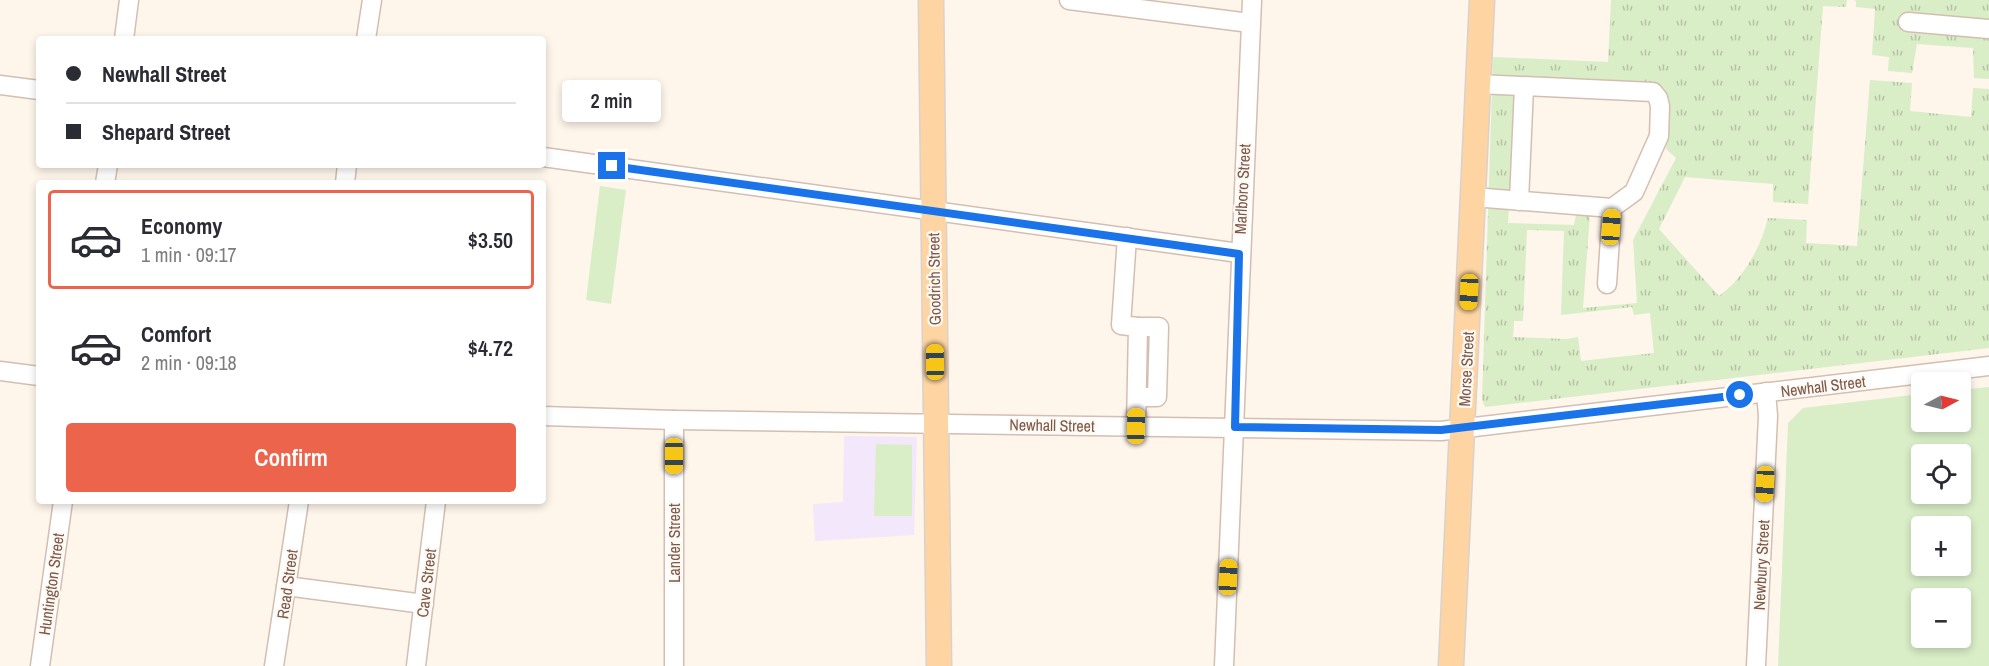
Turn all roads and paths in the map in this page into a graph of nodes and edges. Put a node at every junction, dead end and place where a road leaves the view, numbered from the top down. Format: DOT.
graph roads {
  1 [pos="129,0"];
  2 [pos="372,0"];
  3 [pos="931,0"];
  4 [pos="1069,0"];
  5 [pos="1251,0"];
  6 [pos="1482,0"];
  7 [pos="1908,22"];
  8 [pos="1250,24"];
  9 [pos="1989,29"];
  10 [pos="124,36"];
  11 [pos="366,36"];
  12 [pos="1478,84"];
  13 [pos="0,85"];
  14 [pos="1524,87"];
  15 [pos="36,90"];
  16 [pos="546,157"];
  17 [pos="1473,197"];
  18 [pos="1519,201"];
  19 [pos="1612,208"];
  20 [pos="933,210"];
  21 [pos="1127,237"];
  22 [pos="1239,254"];
  23 [pos="1607,284"];
  24 [pos="1989,366"];
  25 [pos="0,371"];
  26 [pos="36,376"];
  27 [pos="1766,392"];
  28 [pos="546,416"];
  29 [pos="674,420"];
  30 [pos="936,422"];
  31 [pos="1136,426"];
  32 [pos="1235,427"];
  33 [pos="1463,427"];
  34 [pos="63,504"];
  35 [pos="298,504"];
  36 [pos="436,504"];
  37 [pos="286,586"];
  38 [pos="424,604"];
  39 [pos="40,666"];
  40 [pos="274,666"];
  41 [pos="416,666"];
  42 [pos="674,666"];
  43 [pos="939,666"];
  44 [pos="1224,666"];
  45 [pos="1451,666"];
  46 [pos="1756,666"];
  1 -- 10 [label="street"];
  2 -- 11 [label="street"];
  3 -- 20 [label="main road, Goodrich Street"];
  4 -- 8 [label="street"];
  5 -- 8 [label="street, Marlboro Street"];
  6 -- 12 [label="main road, Morse Street"];
  7 -- 9 [label="street"];
  8 -- 22 [label="street, Marlboro Street"];
  12 -- 14 [label="street"];
  12 -- 17 [label="main road, Morse Street"];
  13 -- 15 [label="street"];
  14 -- 18 [label="street"];
  14 -- 19 [label="street"];
  16 -- 20 [label="street"];
  17 -- 18 [label="street"];
  17 -- 33 [label="main road, Morse Street"];
  18 -- 19 [label="street"];
  19 -- 23 [label="street"];
  20 -- 21 [label="street"];
  20 -- 30 [label="main road, Goodrich Street"];
  21 -- 22 [label="street"];
  21 -- 31 [label="street"];
  22 -- 32 [label="street, Marlboro Street"];
  24 -- 27 [label="street, Newhall Street"];
  25 -- 26 [label="street"];
  27 -- 33 [label="street, Newhall Street"];
  27 -- 46 [label="street, Newbury Street"];
  28 -- 29 [label="street, Newhall Street"];
  29 -- 30 [label="street, Newhall Street"];
  29 -- 42 [label="street, Lander Street"];
  30 -- 31 [label="street, Newhall Street"];
  30 -- 43 [label="main road, Goodrich Street"];
  31 -- 32 [label="street, Newhall Street"];
  32 -- 33 [label="street, Newhall Street"];
  32 -- 44 [label="street, Marlboro Street"];
  33 -- 45 [label="main road, Morse Street"];
  34 -- 39 [label="street, Huntington Street"];
  35 -- 37 [label="street, Read Street"];
  36 -- 38 [label="street, Cave Street"];
  37 -- 38 [label="street"];
  37 -- 40 [label="street, Read Street"];
  38 -- 41 [label="street, Cave Street"];
}
